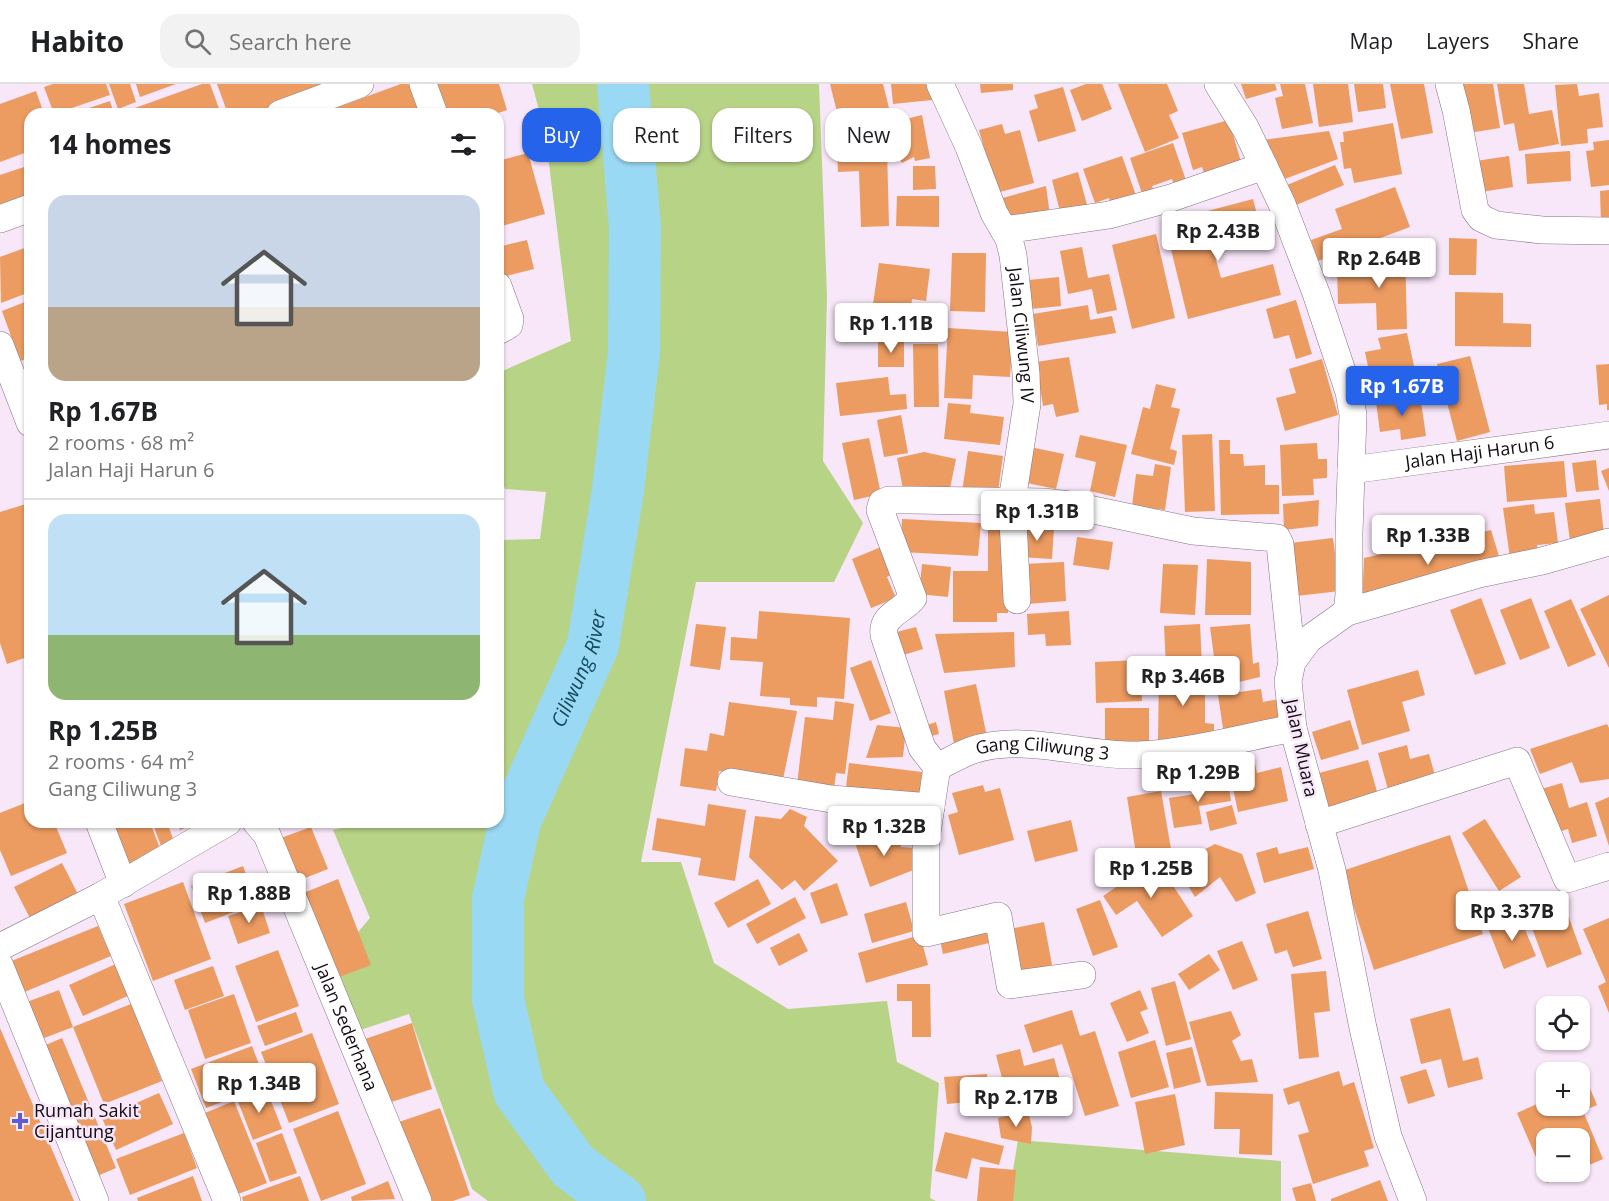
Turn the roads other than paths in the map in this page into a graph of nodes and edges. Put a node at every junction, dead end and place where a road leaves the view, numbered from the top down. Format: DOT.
graph roads {
  1 [pos="360,84"];
  2 [pos="423,84"];
  3 [pos="940,84"];
  4 [pos="1218,84"];
  5 [pos="1449,84"];
  6 [pos="296,108"];
  7 [pos="432,108"];
  8 [pos="1264,166"];
  9 [pos="24,210"];
  10 [pos="0,219"];
  11 [pos="1004,230"];
  12 [pos="1609,231"];
  13 [pos="504,302"];
  14 [pos="504,328"];
  15 [pos="13,358"];
  16 [pos="24,400"];
  17 [pos="1609,435"];
  18 [pos="1351,470"];
  19 [pos="1012,501"];
  20 [pos="1609,542"];
  21 [pos="1017,600"];
  22 [pos="1347,612"];
  23 [pos="1292,662"];
  24 [pos="1293,728"];
  25 [pos="937,767"];
  26 [pos="731,782"];
  27 [pos="931,807"];
  28 [pos="1319,824"];
  29 [pos="100,828"];
  30 [pos="218,828"];
  31 [pos="261,828"];
  32 [pos="1609,866"];
  33 [pos="112,890"];
  34 [pos="0,947"];
  35 [pos="0,966"];
  36 [pos="1082,975"];
  37 [pos="95,1201"];
  38 [pos="227,1201"];
  39 [pos="418,1201"];
  40 [pos="1413,1201"];
  1 -- 6 [label="street"];
  2 -- 7 [label="street"];
  3 -- 11 [label="street, Jalan Ciliwung IV"];
  4 -- 8 [label="street"];
  5 -- 12 [label="street"];
  8 -- 11 [label="street"];
  8 -- 18 [label="street"];
  9 -- 10 [label="street"];
  11 -- 19 [label="street, Jalan Ciliwung IV"];
  13 -- 14 [label="street"];
  15 -- 16 [label="street"];
  17 -- 18 [label="street, Jalan Haji Harun 6"];
  18 -- 22 [label="street"];
  19 -- 21 [label="street, Jalan Ciliwung IV"];
  19 -- 23 [label="street, Jalan Muara"];
  19 -- 25 [label="street"];
  20 -- 22 [label="street"];
  22 -- 23 [label="street"];
  23 -- 24 [label="street, Jalan Muara"];
  24 -- 25 [label="street, Gang Ciliwung 3"];
  24 -- 28 [label="street, Jalan Muara"];
  25 -- 27 [label="street"];
  26 -- 27 [label="street"];
  27 -- 36 [label="street"];
  28 -- 32 [label="street"];
  28 -- 40 [label="street, Jalan Muara"];
  29 -- 33 [label="street"];
  30 -- 33 [label="street"];
  31 -- 39 [label="street, Jalan Sederhana"];
  33 -- 34 [label="street"];
  33 -- 38 [label="street"];
  35 -- 37 [label="street"];
}
